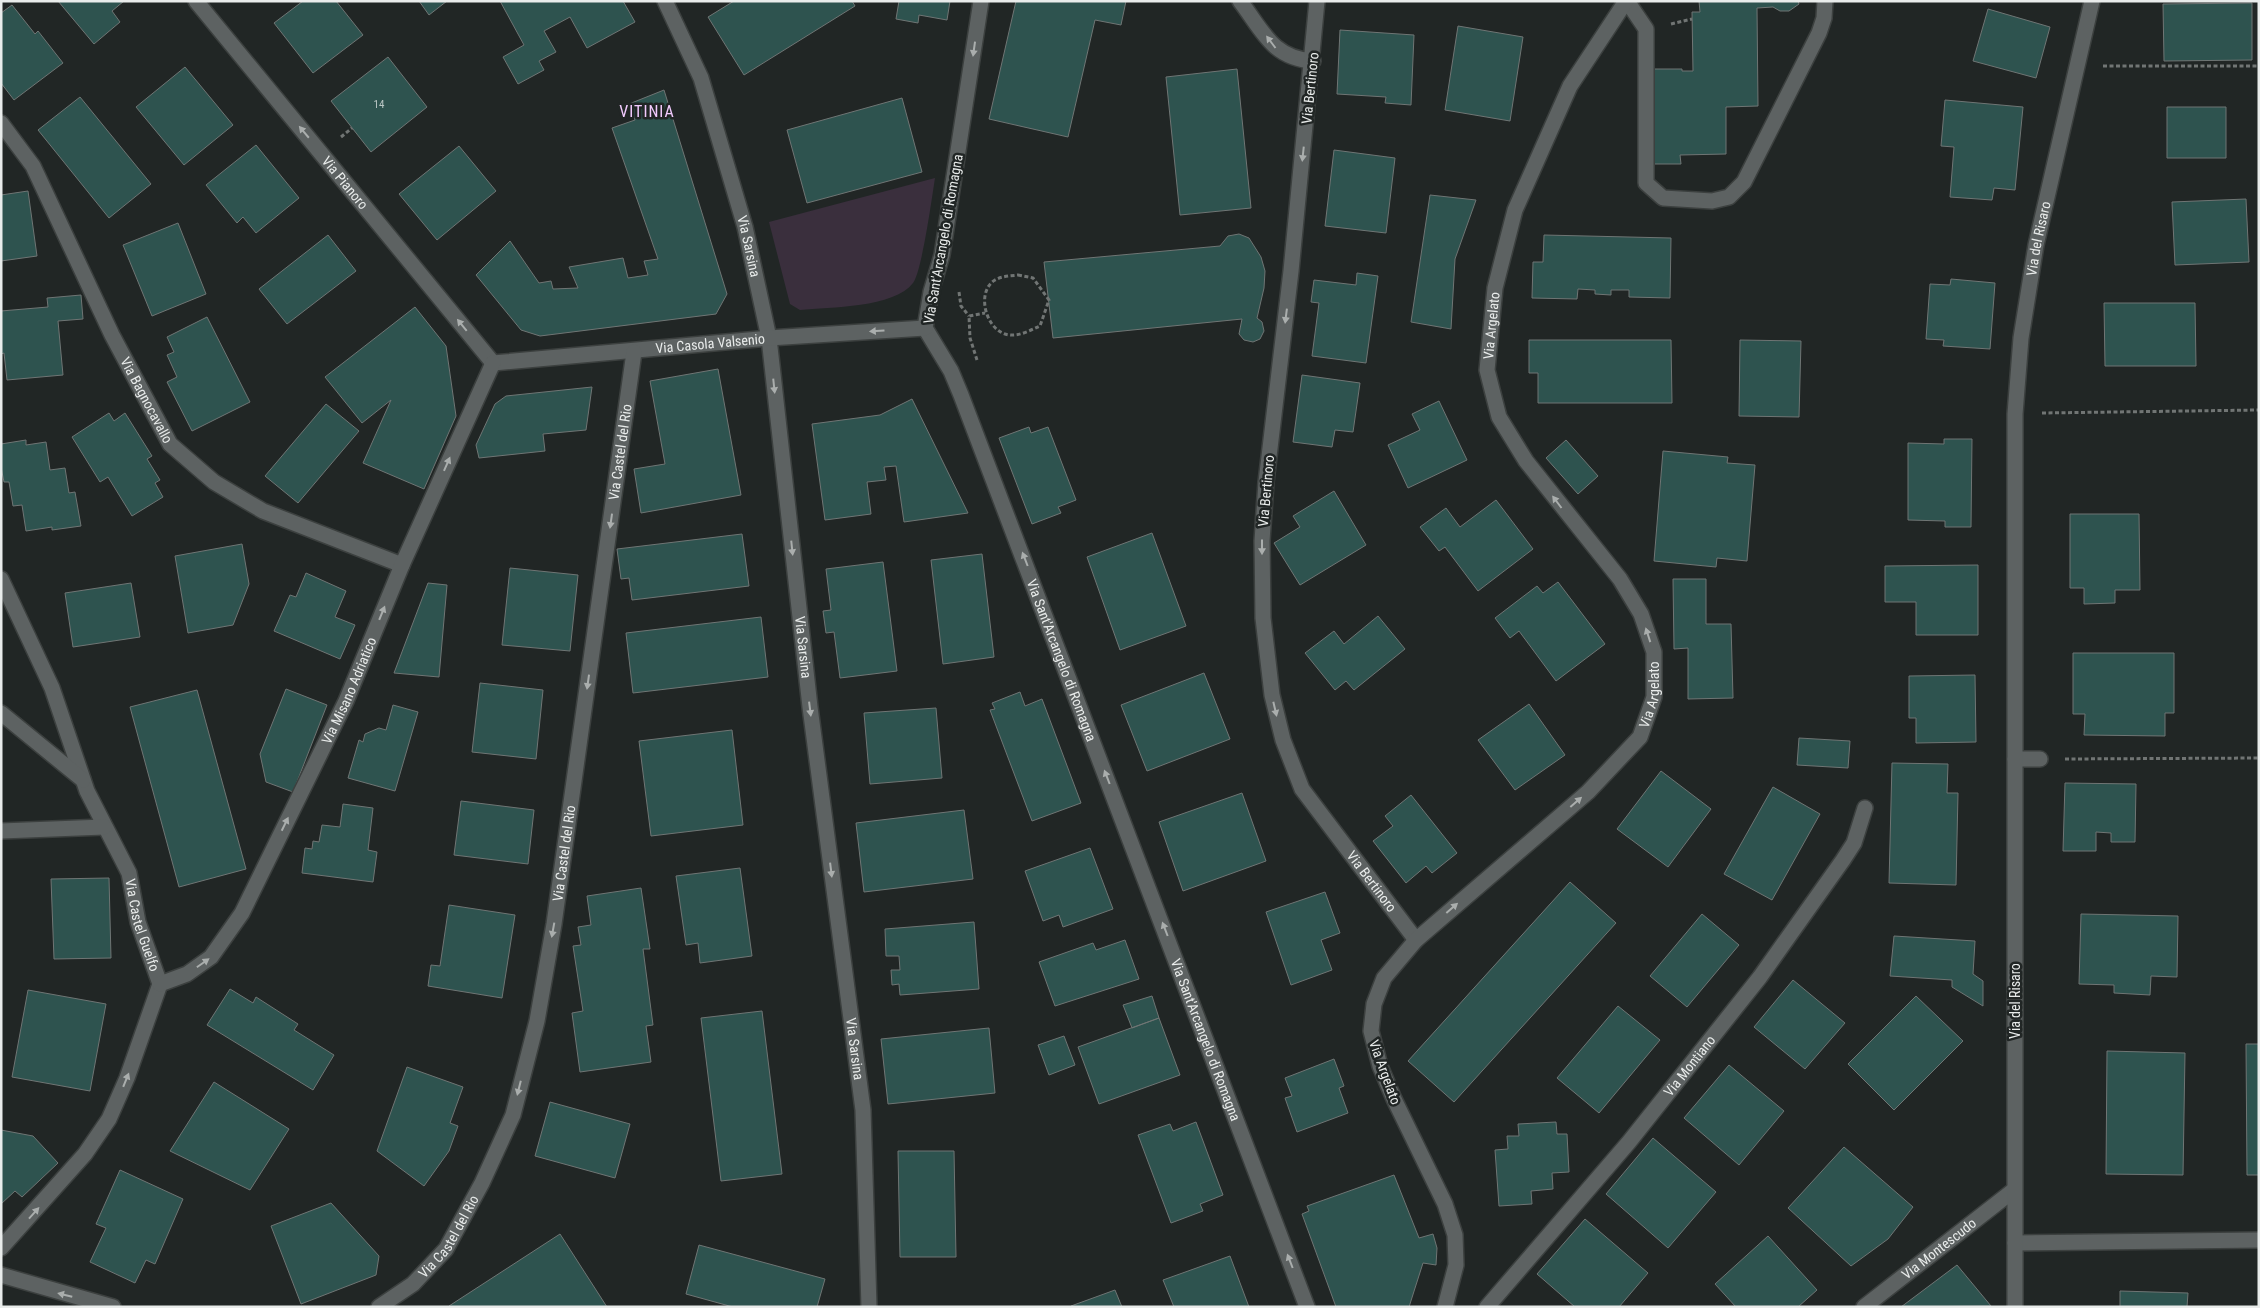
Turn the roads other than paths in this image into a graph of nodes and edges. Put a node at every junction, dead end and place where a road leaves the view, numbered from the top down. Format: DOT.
graph roads {
  1 [pos="196,1"];
  2 [pos="665,1"];
  3 [pos="981,1"];
  4 [pos="1240,1"];
  5 [pos="1317,1"];
  6 [pos="1626,1"];
  7 [pos="1825,1"];
  8 [pos="2092,1"];
  9 [pos="1313,61"];
  10 [pos="1,124"];
  11 [pos="925,328"];
  12 [pos="769,338"];
  13 [pos="634,352"];
  14 [pos="493,363"];
  15 [pos="402,566"];
  16 [pos="1,579"];
  17 [pos="1,713"];
  18 [pos="2015,759"];
  19 [pos="2040,759"];
  20 [pos="83,780"];
  21 [pos="1865,808"];
  22 [pos="104,827"];
  23 [pos="1,831"];
  24 [pos="1416,940"];
  25 [pos="160,984"];
  26 [pos="2014,1190"];
  27 [pos="2259,1240"];
  28 [pos="2015,1243"];
  29 [pos="1,1248"];
  30 [pos="1,1275"];
  31 [pos="112,1307"];
  32 [pos="379,1307"];
  33 [pos="869,1307"];
  34 [pos="1307,1307"];
  35 [pos="1445,1307"];
  36 [pos="1487,1307"];
  37 [pos="1864,1307"];
  38 [pos="2014,1307"];
  14 -- 1 [label="street, Via Pianoro, one-way"];
  2 -- 12 [label="street, Via Sarsina"];
  3 -- 11 [label="street, Via Sant'Arcangelo di Romagna, one-way"];
  9 -- 4 [label="street, one-way"];
  5 -- 9 [label="street, Via Bertinoro"];
  6 -- 7 [label="street"];
  24 -- 6 [label="street, Via Argelato, one-way"];
  8 -- 18 [label="street, Via del Risaro"];
  9 -- 24 [label="street, Via Bertinoro, one-way"];
  10 -- 15 [label="street, Via Bagnocavallo"];
  11 -- 12 [label="street, Via Casola Valsenio, one-way"];
  34 -- 11 [label="street, Via Sant'Arcangelo di Romagna, one-way"];
  12 -- 13 [label="street, Via Casola Valsenio"];
  12 -- 33 [label="street, Via Sarsina, one-way"];
  13 -- 14 [label="street, Via Casola Valsenio"];
  13 -- 32 [label="street, Via Castel del Rio, one-way"];
  15 -- 14 [label="street, Via Misano Adriatico, one-way"];
  25 -- 15 [label="street, Via Misano Adriatico, one-way"];
  16 -- 20 [label="street, Via Castel Guelfo"];
  17 -- 20 [label="street"];
  18 -- 19 [label="street"];
  18 -- 26 [label="street, Via del Risaro"];
  20 -- 22 [label="street, Via Castel Guelfo"];
  21 -- 36 [label="street, Via Montiano"];
  22 -- 23 [label="street"];
  22 -- 25 [label="street, Via Castel Guelfo"];
  24 -- 35 [label="street, Via Argelato"];
  29 -- 25 [label="street, Via Castel Guelfo, one-way"];
  26 -- 28 [label="street, Via del Risaro"];
  26 -- 37 [label="street, Via Montescudo"];
  27 -- 28 [label="street"];
  28 -- 38 [label="street, Via del Risaro"];
  31 -- 30 [label="street, one-way"];
}
